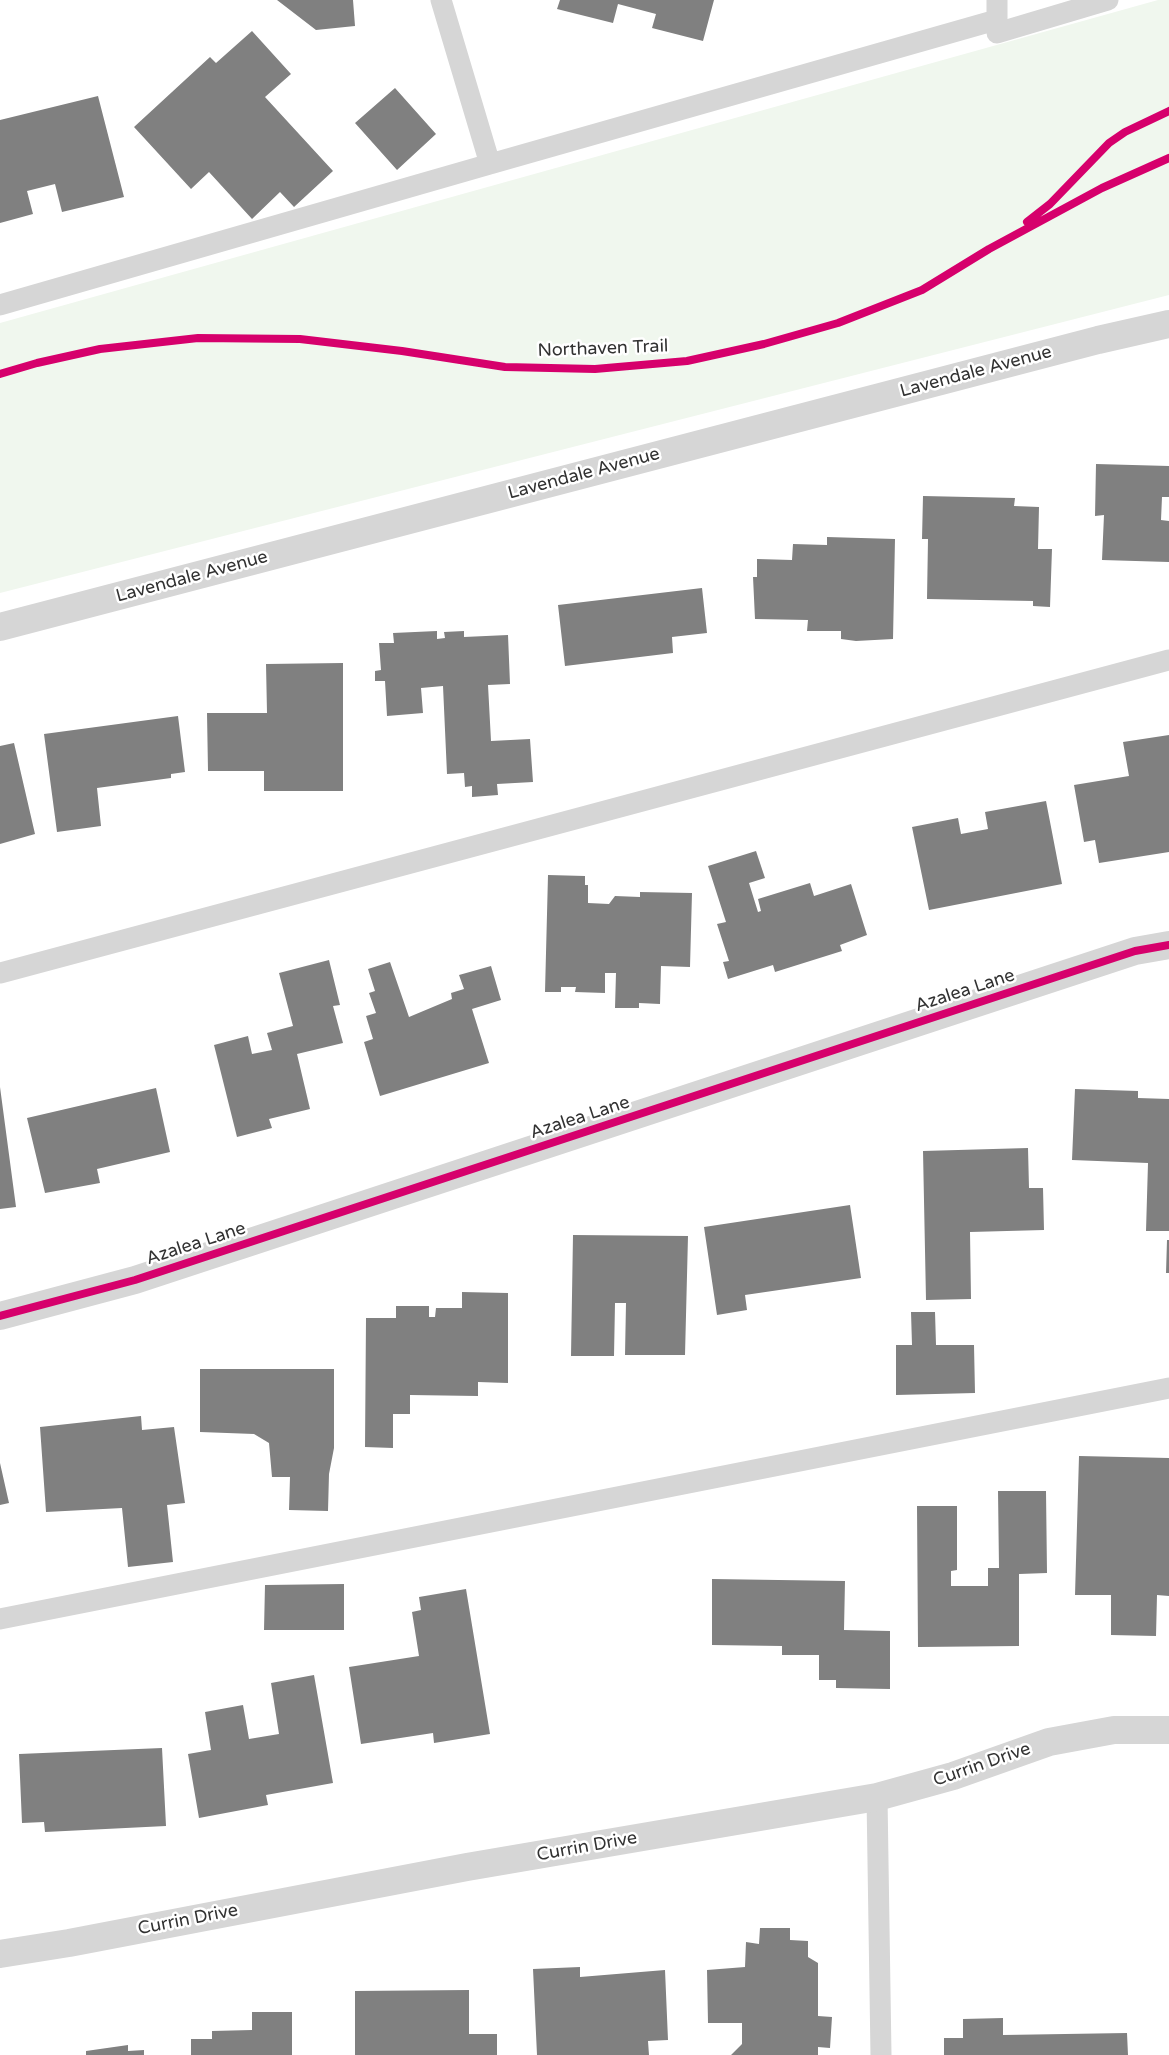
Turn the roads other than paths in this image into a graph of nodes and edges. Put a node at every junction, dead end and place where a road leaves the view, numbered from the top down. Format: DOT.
graph roads {
  1 [pos="441,0"];
  2 [pos="1108,0"];
  3 [pos="997,10"];
  4 [pos="490,164"];
  5 [pos="0,305"];
  6 [pos="1169,324"];
  7 [pos="0,627"];
  8 [pos="1169,660"];
  9 [pos="1169,945"];
  10 [pos="0,973"];
  11 [pos="0,1316"];
  12 [pos="1169,1388"];
  13 [pos="0,1619"];
  14 [pos="1169,1730"];
  15 [pos="877,1797"];
  16 [pos="0,1954"];
  17 [pos="880,2055"];
  1 -- 4 [label="lane"];
  2 -- 3 [label="lane"];
  3 -- 4 [label="lane"];
  4 -- 5 [label="lane"];
  6 -- 7 [label="street, Lavendale Avenue"];
  8 -- 10 [label="lane"];
  9 -- 11 [label="street, Azalea Lane"];
  12 -- 13 [label="lane"];
  14 -- 15 [label="street, Currin Drive"];
  15 -- 16 [label="street, Currin Drive"];
  15 -- 17 [label="lane"];
}
